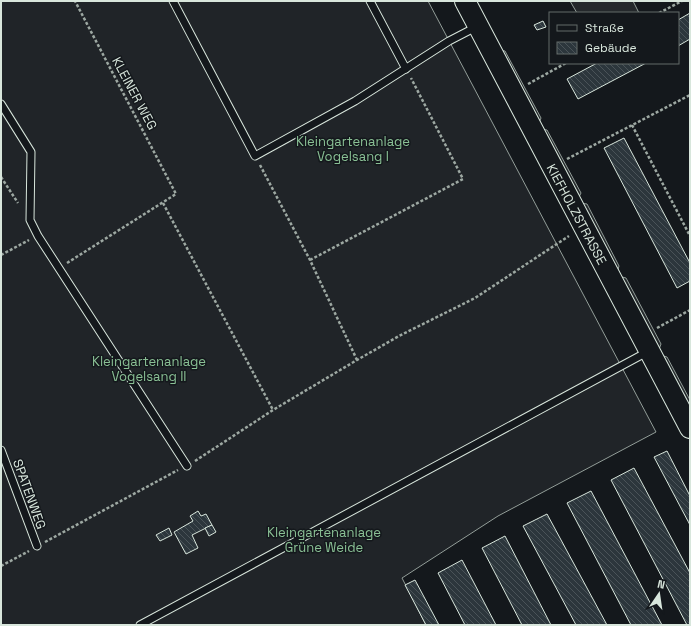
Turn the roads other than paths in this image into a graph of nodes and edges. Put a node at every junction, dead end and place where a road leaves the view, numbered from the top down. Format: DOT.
graph roads {
  1 [pos="173,1"];
  2 [pos="370,1"];
  3 [pos="465,1"];
  4 [pos="478,26"];
  5 [pos="406,69"];
  6 [pos="1,104"];
  7 [pos="645,343"];
  8 [pos="690,428"];
  9 [pos="1,450"];
  10 [pos="187,466"];
  11 [pos="37,546"];
  12 [pos="140,625"];
  1 -- 5 [label="lane"];
  2 -- 5 [label="lane"];
  3 -- 4 [label="street, KIEFHOLZSTRASSE"];
  4 -- 5 [label="lane"];
  4 -- 7 [label="street, KIEFHOLZSTRASSE"];
  6 -- 10 [label="lane"];
  7 -- 8 [label="street, KIEFHOLZSTRASSE"];
  7 -- 12 [label="lane"];
  9 -- 11 [label="lane, SPATENWEG"];
}
